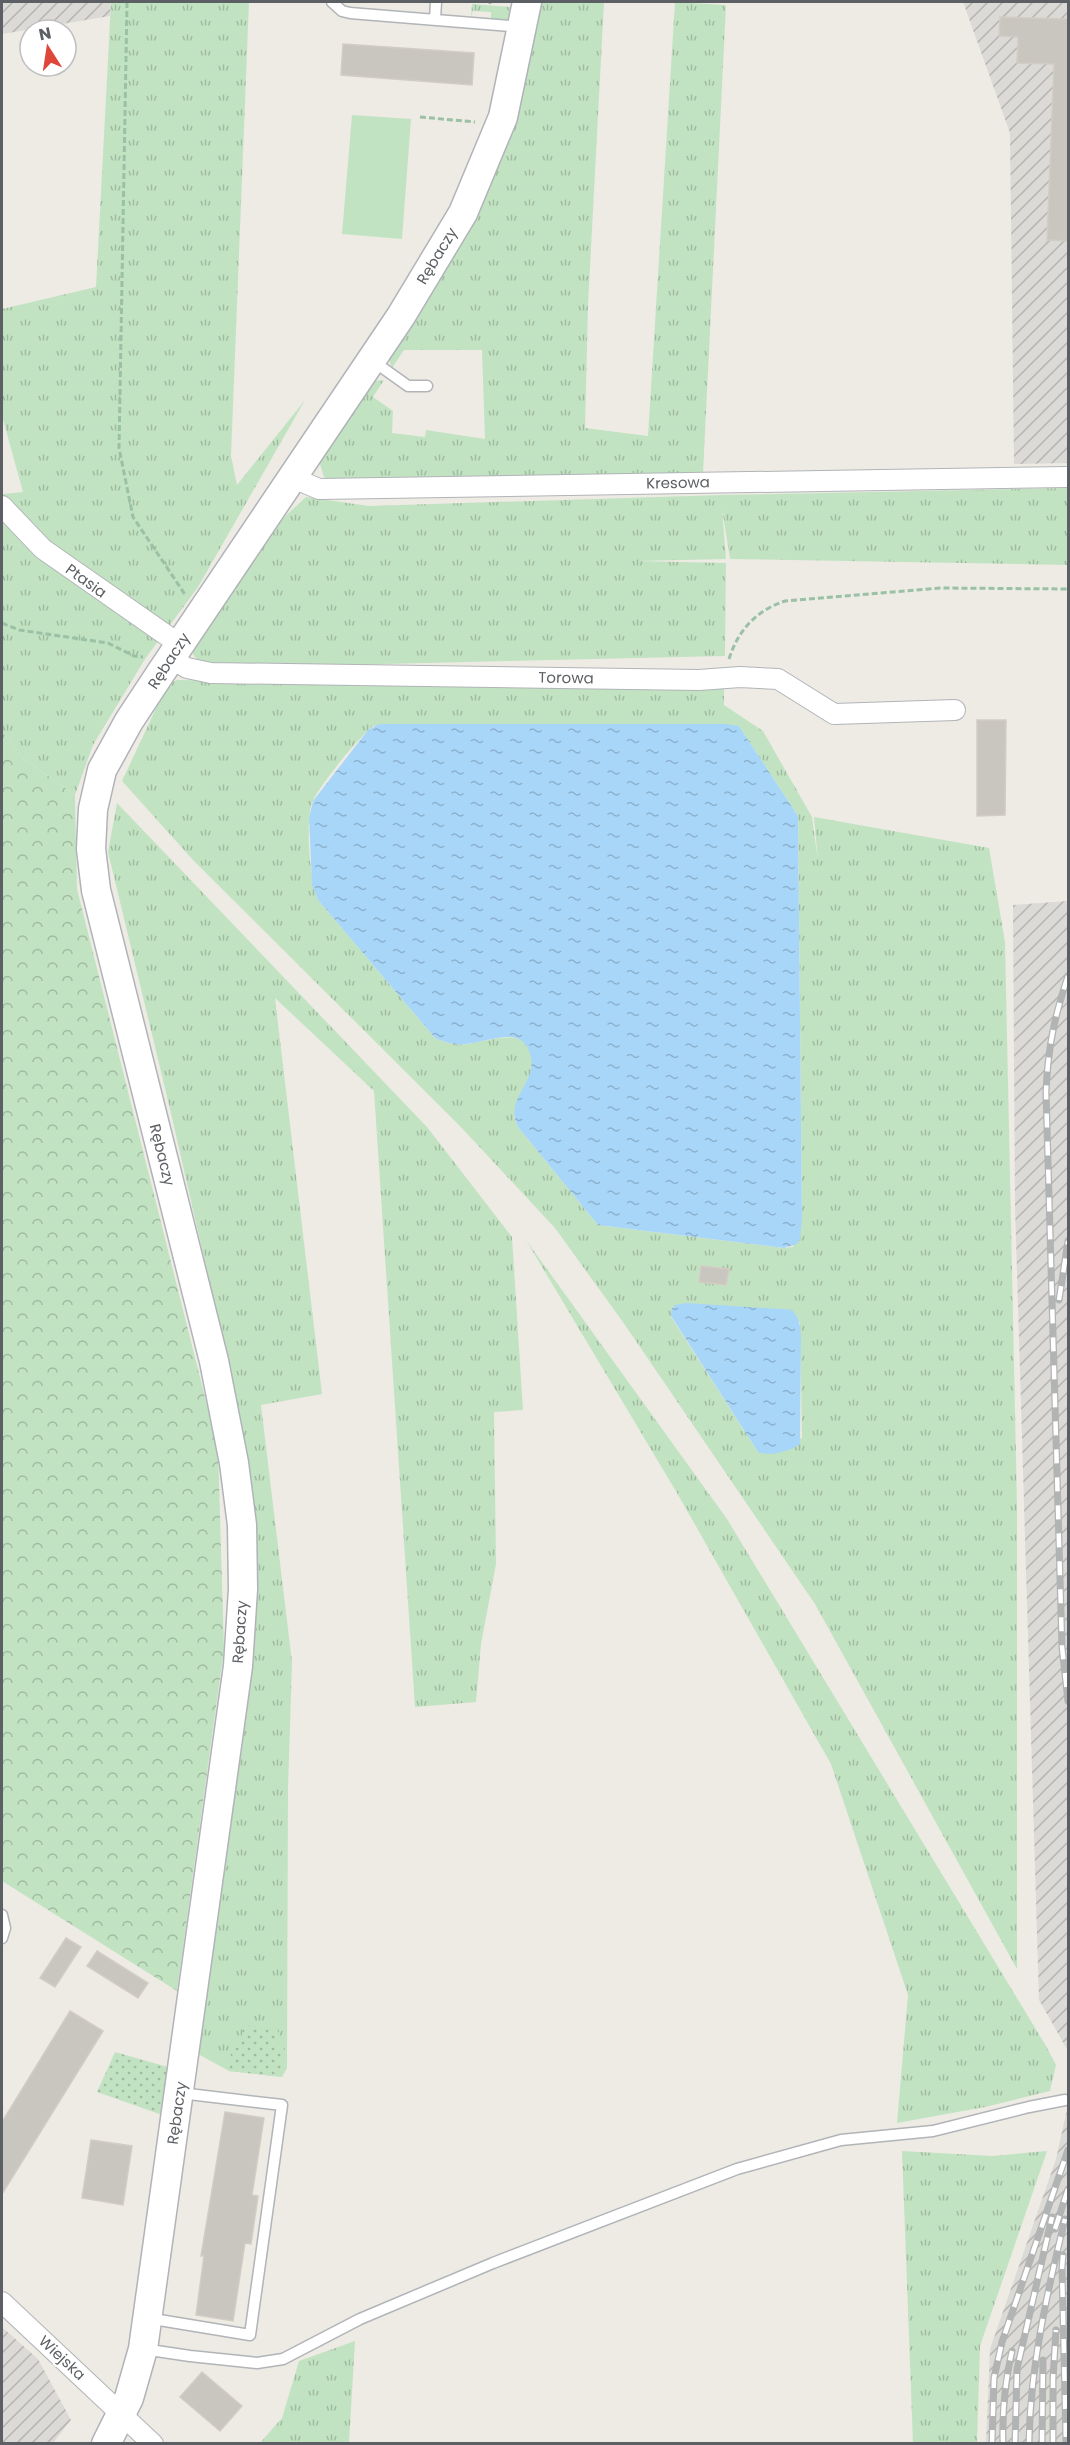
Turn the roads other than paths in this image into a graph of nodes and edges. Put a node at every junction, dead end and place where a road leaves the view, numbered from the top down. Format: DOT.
graph roads {
  1 [pos="332,2"];
  2 [pos="436,2"];
  3 [pos="525,14"];
  4 [pos="435,19"];
  5 [pos="371,359"];
  6 [pos="427,387"];
  7 [pos="291,477"];
  8 [pos="1068,477"];
  9 [pos="2,506"];
  10 [pos="165,653"];
  11 [pos="955,710"];
  12 [pos="2,1916"];
  13 [pos="2,1938"];
  14 [pos="180,2093"];
  15 [pos="1065,2100"];
  16 [pos="2,2302"];
  17 [pos="147,2318"];
  18 [pos="142,2349"];
  19 [pos="122,2415"];
  20 [pos="106,2444"];
  21 [pos="153,2444"];
  1 -- 4 [label="lane"];
  2 -- 4 [label="lane"];
  3 -- 4 [label="lane"];
  3 -- 5 [label="street, Rębaczy"];
  5 -- 6 [label="lane"];
  5 -- 7 [label="street, Rębaczy"];
  7 -- 8 [label="street, Kresowa"];
  7 -- 10 [label="street, Rębaczy"];
  9 -- 10 [label="street, Ptasia"];
  10 -- 11 [label="street, Torowa"];
  10 -- 14 [label="street, Rębaczy"];
  12 -- 13 [label="lane"];
  14 -- 17 [label="street, Rębaczy"];
  14 -- 17 [label="lane"];
  15 -- 18 [label="lane"];
  16 -- 19 [label="street, Wiejska"];
  17 -- 18 [label="street, Rębaczy"];
  18 -- 19 [label="street, Rębaczy"];
  19 -- 20 [label="street, Rębaczy"];
  19 -- 21 [label="street, Wiejska"];
}
